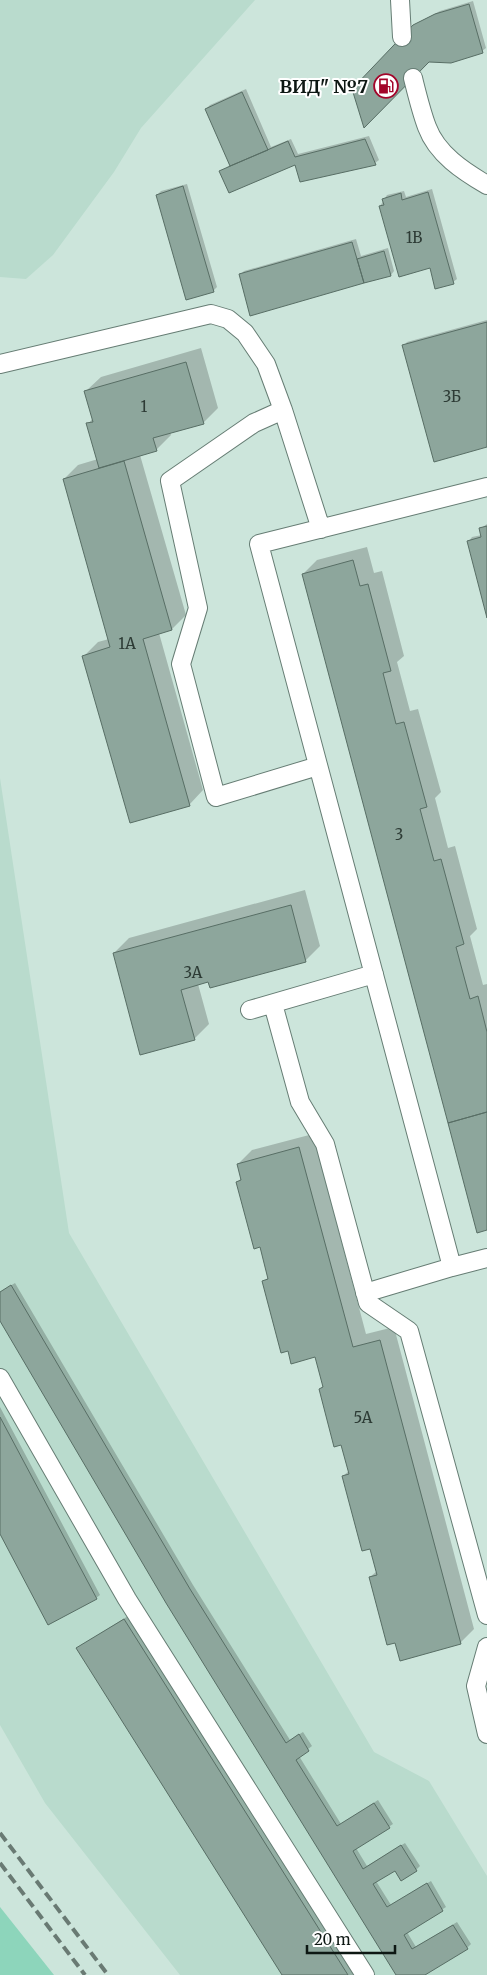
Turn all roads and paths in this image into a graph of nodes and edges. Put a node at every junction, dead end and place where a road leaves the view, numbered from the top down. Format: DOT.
graph roads {
  1 [pos="400,0"];
  2 [pos="402,37"];
  3 [pos="413,78"];
  4 [pos="487,185"];
  5 [pos="0,364"];
  6 [pos="283,410"];
  7 [pos="487,487"];
  8 [pos="321,529"];
  9 [pos="318,766"];
  10 [pos="374,974"];
  11 [pos="273,1004"];
  12 [pos="250,1010"];
  13 [pos="487,1258"];
  14 [pos="452,1267"];
  15 [pos="366,1293"];
  16 [pos="0,1378"];
  17 [pos="487,1615"];
  18 [pos="487,1647"];
  19 [pos="487,1734"];
  20 [pos="365,1975"];
  1 -- 2 [label="lane"];
  3 -- 4 [label="lane"];
  5 -- 6 [label="lane"];
  6 -- 8 [label="lane"];
  6 -- 9 [label="lane"];
  7 -- 8 [label="lane"];
  8 -- 9 [label="lane"];
  9 -- 10 [label="lane"];
  10 -- 11 [label="lane"];
  10 -- 14 [label="lane"];
  11 -- 12 [label="lane"];
  11 -- 15 [label="lane"];
  13 -- 14 [label="lane"];
  14 -- 15 [label="lane"];
  15 -- 17 [label="lane"];
  16 -- 20 [label="lane"];
  18 -- 19 [label="lane"];
}
